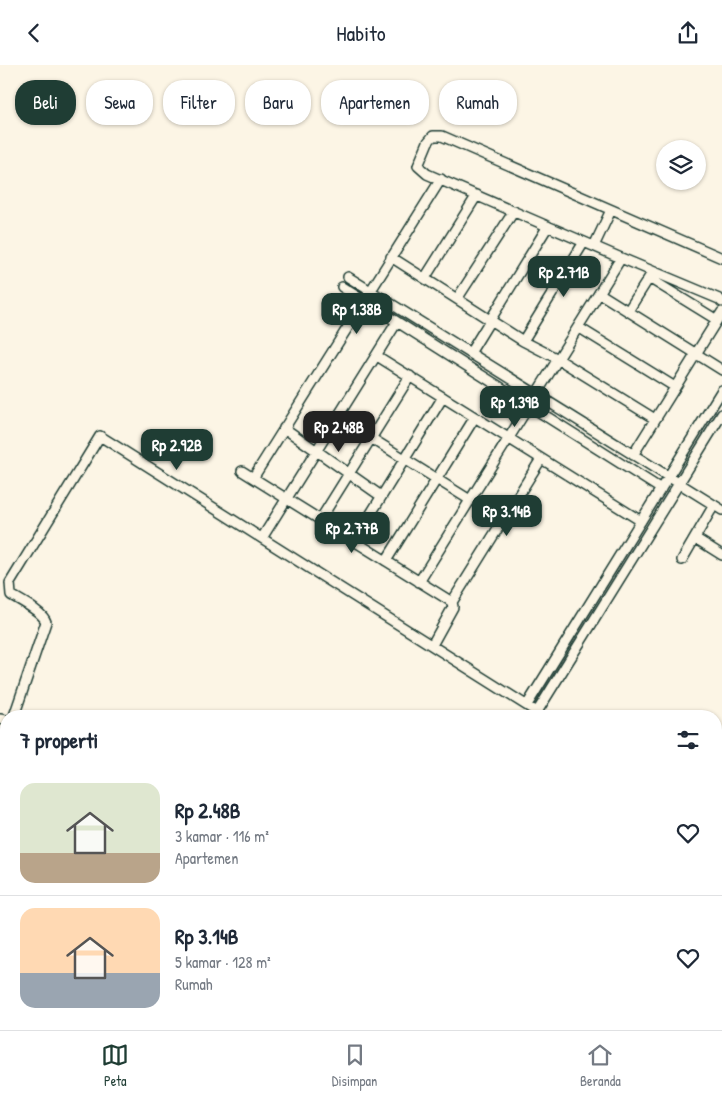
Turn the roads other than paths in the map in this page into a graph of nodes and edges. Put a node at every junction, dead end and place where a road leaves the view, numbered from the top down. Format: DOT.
graph roads {
  1 [pos="441,179"];
  2 [pos="477,195"];
  3 [pos="611,210"];
  4 [pos="514,211"];
  5 [pos="548,226"];
  6 [pos="584,242"];
  7 [pos="594,246"];
  8 [pos="391,257"];
  9 [pos="621,258"];
  10 [pos="722,258"];
  11 [pos="651,275"];
  12 [pos="348,277"];
  13 [pos="424,278"];
  14 [pos="342,287"];
  15 [pos="370,290"];
  16 [pos="599,293"];
  17 [pos="457,299"];
  18 [pos="364,301"];
  19 [pos="722,302"];
  20 [pos="628,311"];
  21 [pos="719,316"];
  22 [pos="491,321"];
  23 [pos="397,322"];
  24 [pos="578,327"];
  25 [pos="523,341"];
  26 [pos="470,353"];
  27 [pos="696,353"];
  28 [pos="377,356"];
  29 [pos="558,359"];
  30 [pos="722,370"];
  31 [pos="410,376"];
  32 [pos="675,387"];
  33 [pos="722,390"];
  34 [pos="536,395"];
  35 [pos="443,397"];
  36 [pos="529,406"];
  37 [pos="475,417"];
  38 [pos="721,418"];
  39 [pos="655,419"];
  40 [pos="284,428"];
  41 [pos="371,438"];
  42 [pos="509,438"];
  43 [pos="317,451"];
  44 [pos="632,455"];
  45 [pos="405,458"];
  46 [pos="541,459"];
  47 [pos="242,471"];
  48 [pos="349,474"];
  49 [pos="668,477"];
  50 [pos="254,478"];
  51 [pos="437,478"];
  52 [pos="679,483"];
  53 [pos="661,489"];
  54 [pos="381,496"];
  55 [pos="287,499"];
  56 [pos="470,500"];
  57 [pos="718,507"];
  58 [pos="320,520"];
  59 [pos="641,521"];
  60 [pos="695,538"];
  61 [pos="262,539"];
  62 [pos="354,541"];
  63 [pos="722,555"];
  64 [pos="682,560"];
  65 [pos="386,561"];
  66 [pos="419,582"];
  67 [pos="452,602"];
  68 [pos="432,645"];
  69 [pos="527,705"];
  70 [pos="16,710"];
  71 [pos="534,710"];
  72 [pos="538,710"];
  1 -- 2 [label="street"];
  1 -- 3 [label="street"];
  1 -- 8 [label="street"];
  2 -- 4 [label="street"];
  2 -- 13 [label="street"];
  3 -- 7 [label="street"];
  3 -- 10 [label="street"];
  4 -- 5 [label="street"];
  4 -- 17 [label="street"];
  5 -- 6 [label="street"];
  5 -- 22 [label="street"];
  6 -- 7 [label="street"];
  6 -- 25 [label="street"];
  7 -- 9 [label="street"];
  8 -- 13 [label="street"];
  8 -- 15 [label="street"];
  9 -- 11 [label="street"];
  9 -- 16 [label="street"];
  11 -- 19 [label="street"];
  11 -- 20 [label="street"];
  11 -- 21 [label="street"];
  12 -- 15 [label="street"];
  13 -- 17 [label="street"];
  14 -- 18 [label="street"];
  15 -- 18 [label="street"];
  15 -- 26 [label="street"];
  16 -- 20 [label="street"];
  16 -- 24 [label="street"];
  17 -- 22 [label="street"];
  18 -- 23 [label="street"];
  18 -- 40 [label="street"];
  20 -- 27 [label="street"];
  21 -- 27 [label="street"];
  22 -- 25 [label="street"];
  22 -- 26 [label="street"];
  23 -- 28 [label="street"];
  23 -- 36 [label="street"];
  24 -- 29 [label="street"];
  24 -- 32 [label="street"];
  25 -- 29 [label="street"];
  26 -- 34 [label="street"];
  27 -- 30 [label="street"];
  27 -- 32 [label="street"];
  28 -- 31 [label="street"];
  28 -- 43 [label="street"];
  29 -- 34 [label="street"];
  29 -- 39 [label="street"];
  31 -- 35 [label="street"];
  31 -- 41 [label="street"];
  32 -- 39 [label="street"];
  33 -- 49 [label="street"];
  34 -- 36 [label="street"];
  34 -- 44 [label="street"];
  35 -- 37 [label="street"];
  35 -- 45 [label="street"];
  36 -- 42 [label="street"];
  36 -- 53 [label="street"];
  37 -- 42 [label="street"];
  37 -- 51 [label="street"];
  38 -- 52 [label="street"];
  39 -- 44 [label="street"];
  40 -- 43 [label="street"];
  40 -- 50 [label="street"];
  41 -- 45 [label="street"];
  41 -- 48 [label="street"];
  42 -- 46 [label="street"];
  42 -- 56 [label="street"];
  43 -- 48 [label="street"];
  43 -- 55 [label="street"];
  44 -- 49 [label="street"];
  45 -- 51 [label="street"];
  45 -- 54 [label="street"];
  46 -- 59 [label="street"];
  46 -- 67 [label="street"];
  47 -- 50 [label="street"];
  48 -- 54 [label="street"];
  48 -- 58 [label="street"];
  49 -- 52 [label="street"];
  49 -- 53 [label="street"];
  50 -- 55 [label="street"];
  51 -- 56 [label="street"];
  51 -- 65 [label="street"];
  52 -- 57 [label="street"];
  52 -- 72 [label="street"];
  53 -- 59 [label="street"];
  54 -- 62 [label="street"];
  55 -- 58 [label="street"];
  55 -- 61 [label="street"];
  56 -- 66 [label="street"];
  57 -- 60 [label="street"];
  58 -- 62 [label="street"];
  59 -- 69 [label="street"];
  60 -- 63 [label="street"];
  60 -- 64 [label="street"];
  61 -- 68 [label="street"];
  61 -- 70 [label="street"];
  62 -- 65 [label="street"];
  65 -- 66 [label="street"];
  66 -- 67 [label="street"];
  67 -- 68 [label="street"];
  68 -- 69 [label="street"];
  69 -- 71 [label="street"];
}
